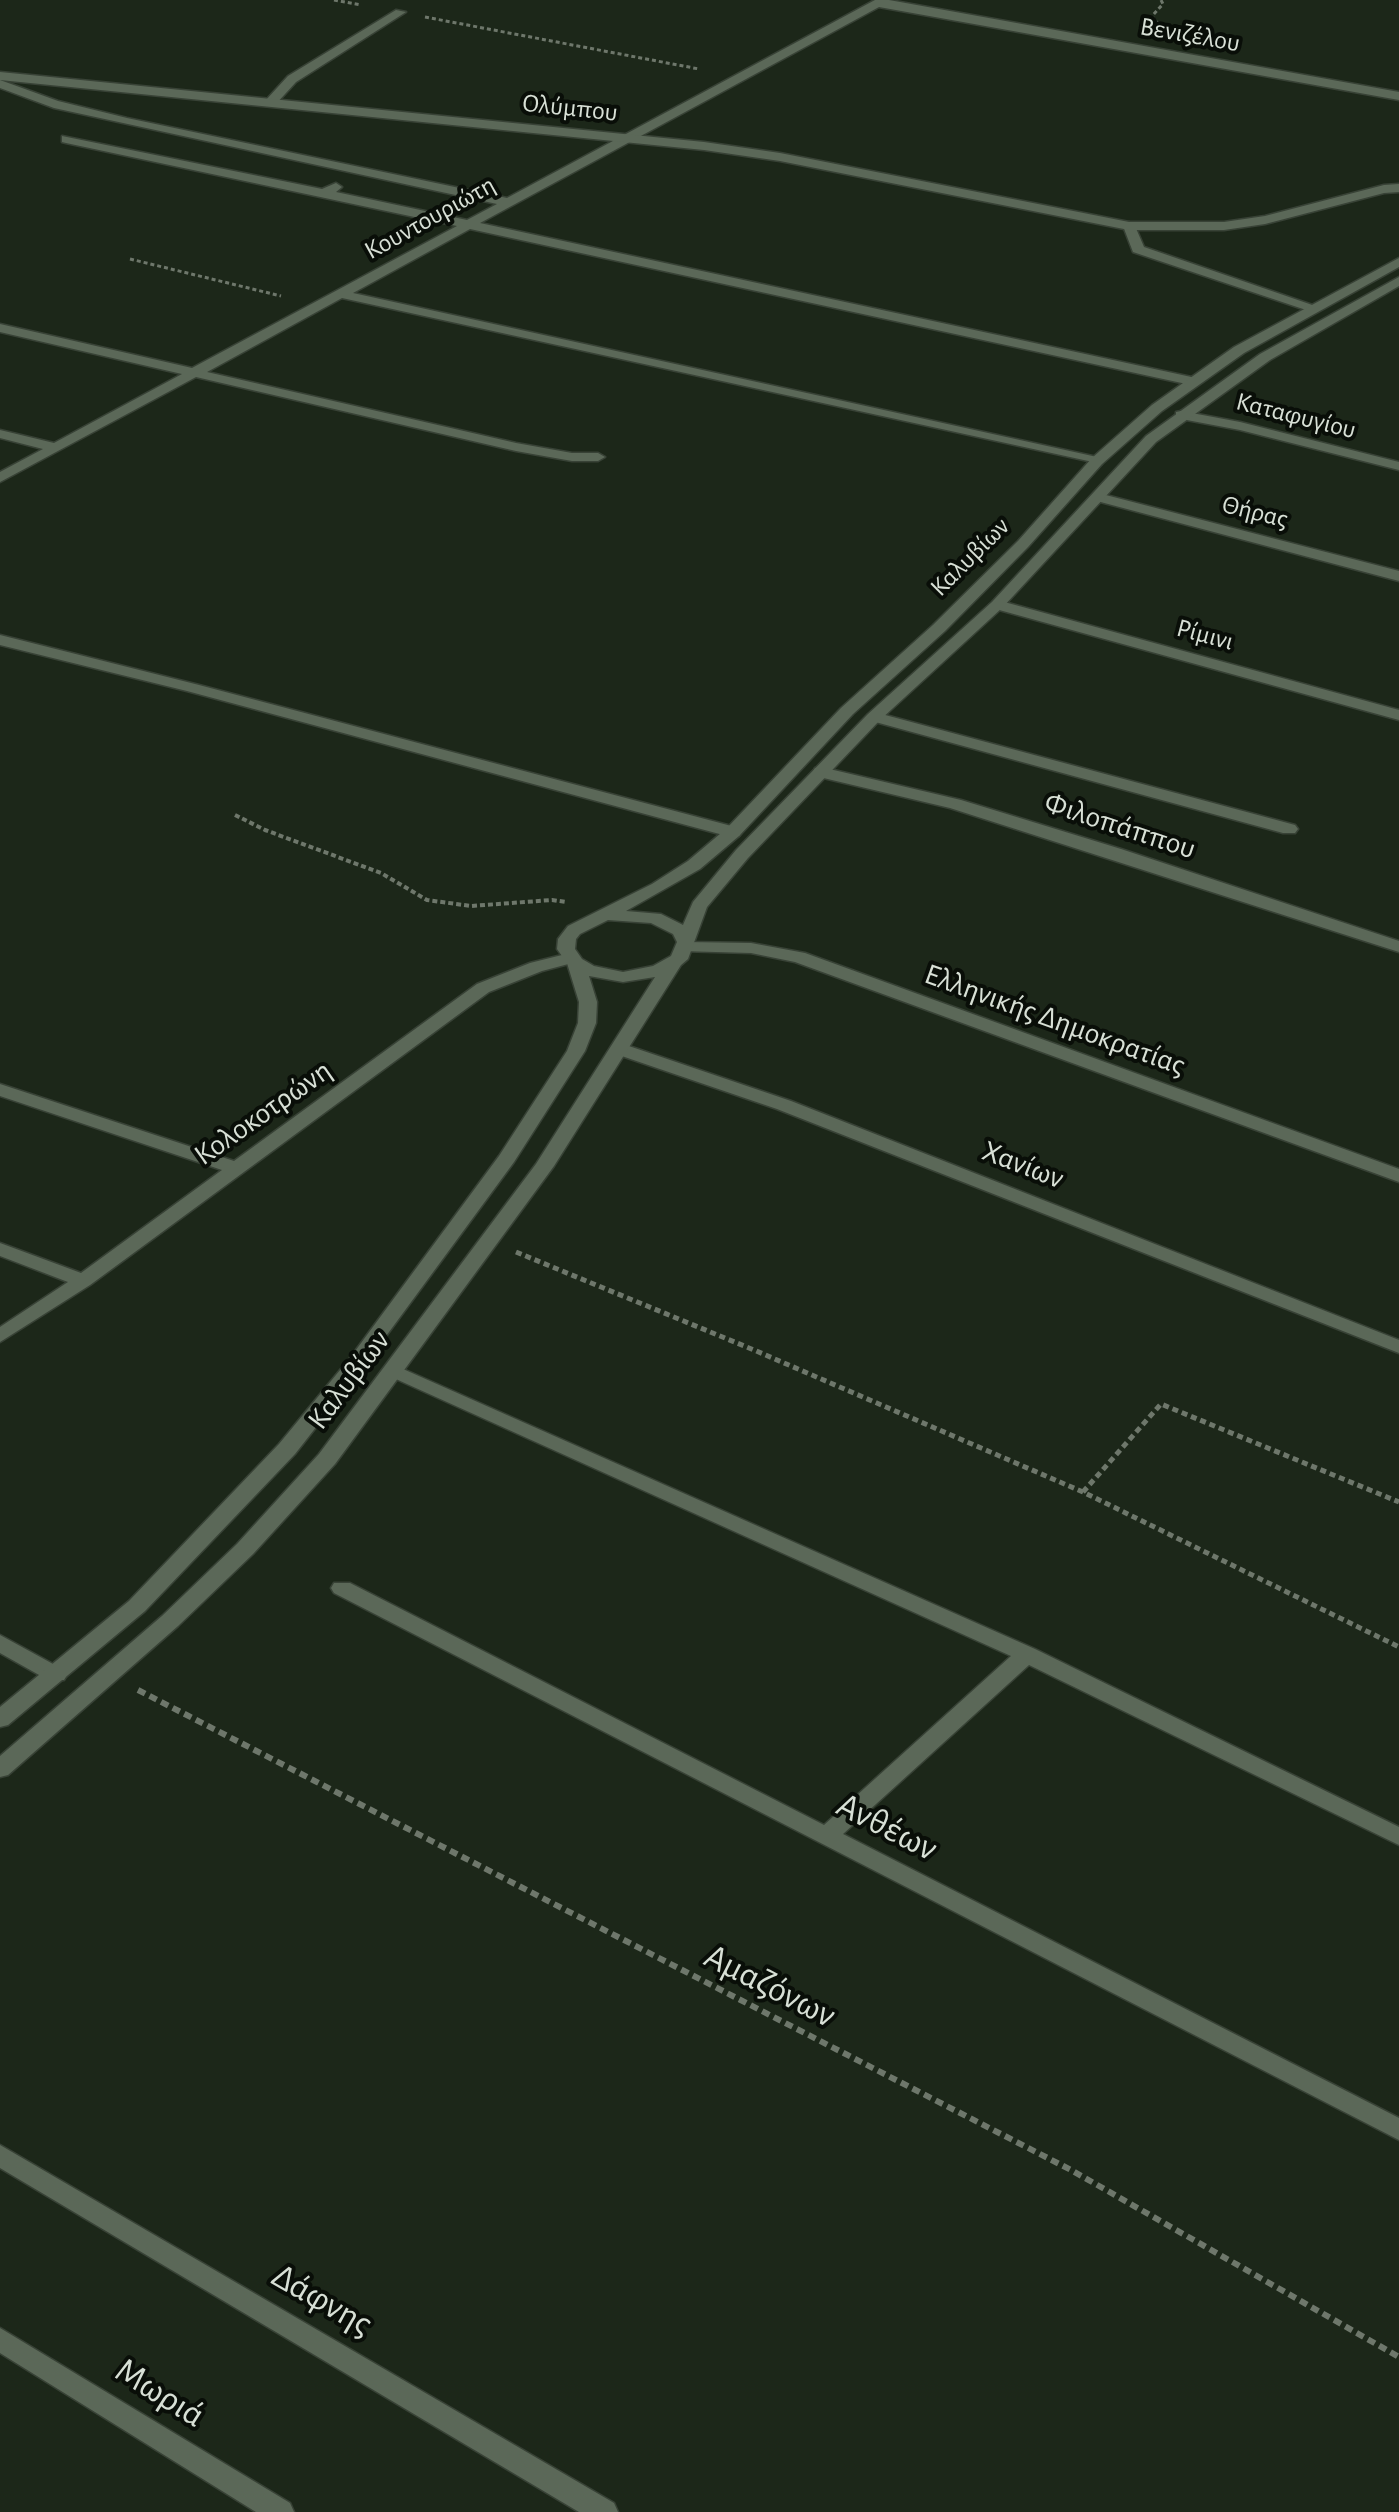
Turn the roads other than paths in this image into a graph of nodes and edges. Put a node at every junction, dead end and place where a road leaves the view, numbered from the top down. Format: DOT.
graph roads {
  1 [pos="880,2"];
  2 [pos="400,12"];
  3 [pos="0,76"];
  4 [pos="0,84"];
  5 [pos="1399,96"];
  6 [pos="270,103"];
  7 [pos="625,137"];
  8 [pos="66,139"];
  9 [pos="360,173"];
  10 [pos="1399,188"];
  11 [pos="324,193"];
  12 [pos="506,202"];
  13 [pos="465,226"];
  14 [pos="1129,226"];
  15 [pos="1399,262"];
  16 [pos="1399,281"];
  17 [pos="341,294"];
  18 [pos="1314,308"];
  19 [pos="0,328"];
  20 [pos="197,373"];
  21 [pos="1191,381"];
  22 [pos="1181,415"];
  23 [pos="0,434"];
  24 [pos="58,448"];
  25 [pos="598,457"];
  26 [pos="1097,461"];
  27 [pos="1399,466"];
  28 [pos="0,478"];
  29 [pos="1098,497"];
  30 [pos="1399,576"];
  31 [pos="997,605"];
  32 [pos="0,640"];
  33 [pos="1399,715"];
  34 [pos="874,717"];
  35 [pos="821,772"];
  36 [pos="1289,829"];
  37 [pos="733,832"];
  38 [pos="593,920"];
  39 [pos="686,944"];
  40 [pos="1399,947"];
  41 [pos="573,961"];
  42 [pos="672,965"];
  43 [pos="620,1049"];
  44 [pos="0,1090"];
  45 [pos="236,1168"];
  46 [pos="1399,1176"];
  47 [pos="0,1249"];
  48 [pos="83,1281"];
  49 [pos="0,1336"];
  50 [pos="1399,1347"];
  51 [pos="394,1371"];
  52 [pos="342,1588"];
  53 [pos="0,1643"];
  54 [pos="1027,1654"];
  55 [pos="56,1675"];
  56 [pos="0,1719"];
  57 [pos="0,1769"];
  58 [pos="826,1836"];
  59 [pos="1399,1837"];
  60 [pos="1399,2130"];
  61 [pos="0,2155"];
  62 [pos="0,2339"];
  63 [pos="280,2512"];
  64 [pos="604,2512"];
  1 -- 5 [label="street, Βενιζέλου"];
  1 -- 7 [label="street, Κουντουριώτη"];
  2 -- 6 [label="street"];
  3 -- 6 [label="street, Ολύμπου"];
  4 -- 9 [label="street"];
  6 -- 7 [label="street, Ολύμπου"];
  7 -- 12 [label="street, Κουντουριώτη"];
  7 -- 14 [label="street, Ολύμπου"];
  8 -- 11 [label="street"];
  9 -- 11 [label="street"];
  9 -- 12 [label="street"];
  10 -- 14 [label="street, Ολύμπου"];
  11 -- 13 [label="street"];
  12 -- 13 [label="street, Κουντουριώτη"];
  13 -- 17 [label="street, Κουντουριώτη"];
  13 -- 21 [label="street"];
  14 -- 18 [label="street"];
  15 -- 18 [label="street, Καλυβίων"];
  16 -- 22 [label="street, Καλυβίων"];
  17 -- 20 [label="street, Κουντουριώτη"];
  17 -- 26 [label="street"];
  18 -- 21 [label="street, Καλυβίων"];
  19 -- 20 [label="street"];
  20 -- 24 [label="street, Κουντουριώτη"];
  20 -- 25 [label="street"];
  21 -- 26 [label="street, Καλυβίων"];
  22 -- 27 [label="street, Καταφυγίου"];
  22 -- 29 [label="street, Καλυβίων"];
  23 -- 24 [label="street"];
  24 -- 28 [label="street, Κουντουριώτη"];
  26 -- 37 [label="street, Καλυβίων"];
  29 -- 30 [label="street, Θήρας"];
  29 -- 31 [label="street, Καλυβίων"];
  31 -- 33 [label="street, Ρίμινι"];
  31 -- 34 [label="street, Καλυβίων"];
  32 -- 37 [label="street"];
  34 -- 35 [label="street, Καλυβίων"];
  34 -- 36 [label="street"];
  35 -- 39 [label="street, Καλυβίων"];
  35 -- 40 [label="street, Φιλοπάππου"];
  37 -- 38 [label="street, Καλυβίων"];
  38 -- 39 [label="street"];
  38 -- 41 [label="street"];
  39 -- 42 [label="street, Καλυβίων"];
  39 -- 46 [label="street, Ελληνικής Δημοκρατίας"];
  41 -- 42 [label="street"];
  41 -- 45 [label="street, Κολοκοτρώνη"];
  41 -- 55 [label="street, Καλυβίων"];
  42 -- 43 [label="street, Καλυβίων"];
  43 -- 50 [label="street, Χανίων"];
  43 -- 51 [label="street, Καλυβίων"];
  44 -- 45 [label="street"];
  45 -- 48 [label="street, Κολοκοτρώνη"];
  47 -- 48 [label="street"];
  48 -- 49 [label="street, Κολοκοτρώνη"];
  51 -- 54 [label="street"];
  51 -- 57 [label="street, Καλυβίων"];
  52 -- 58 [label="street, Ανθέων"];
  53 -- 55 [label="street"];
  54 -- 58 [label="street"];
  54 -- 59 [label="street"];
  55 -- 56 [label="street, Καλυβίων"];
  58 -- 60 [label="street, Ανθέων"];
  61 -- 64 [label="street, Δάφνης"];
  62 -- 63 [label="street, Μωριά"];
}
